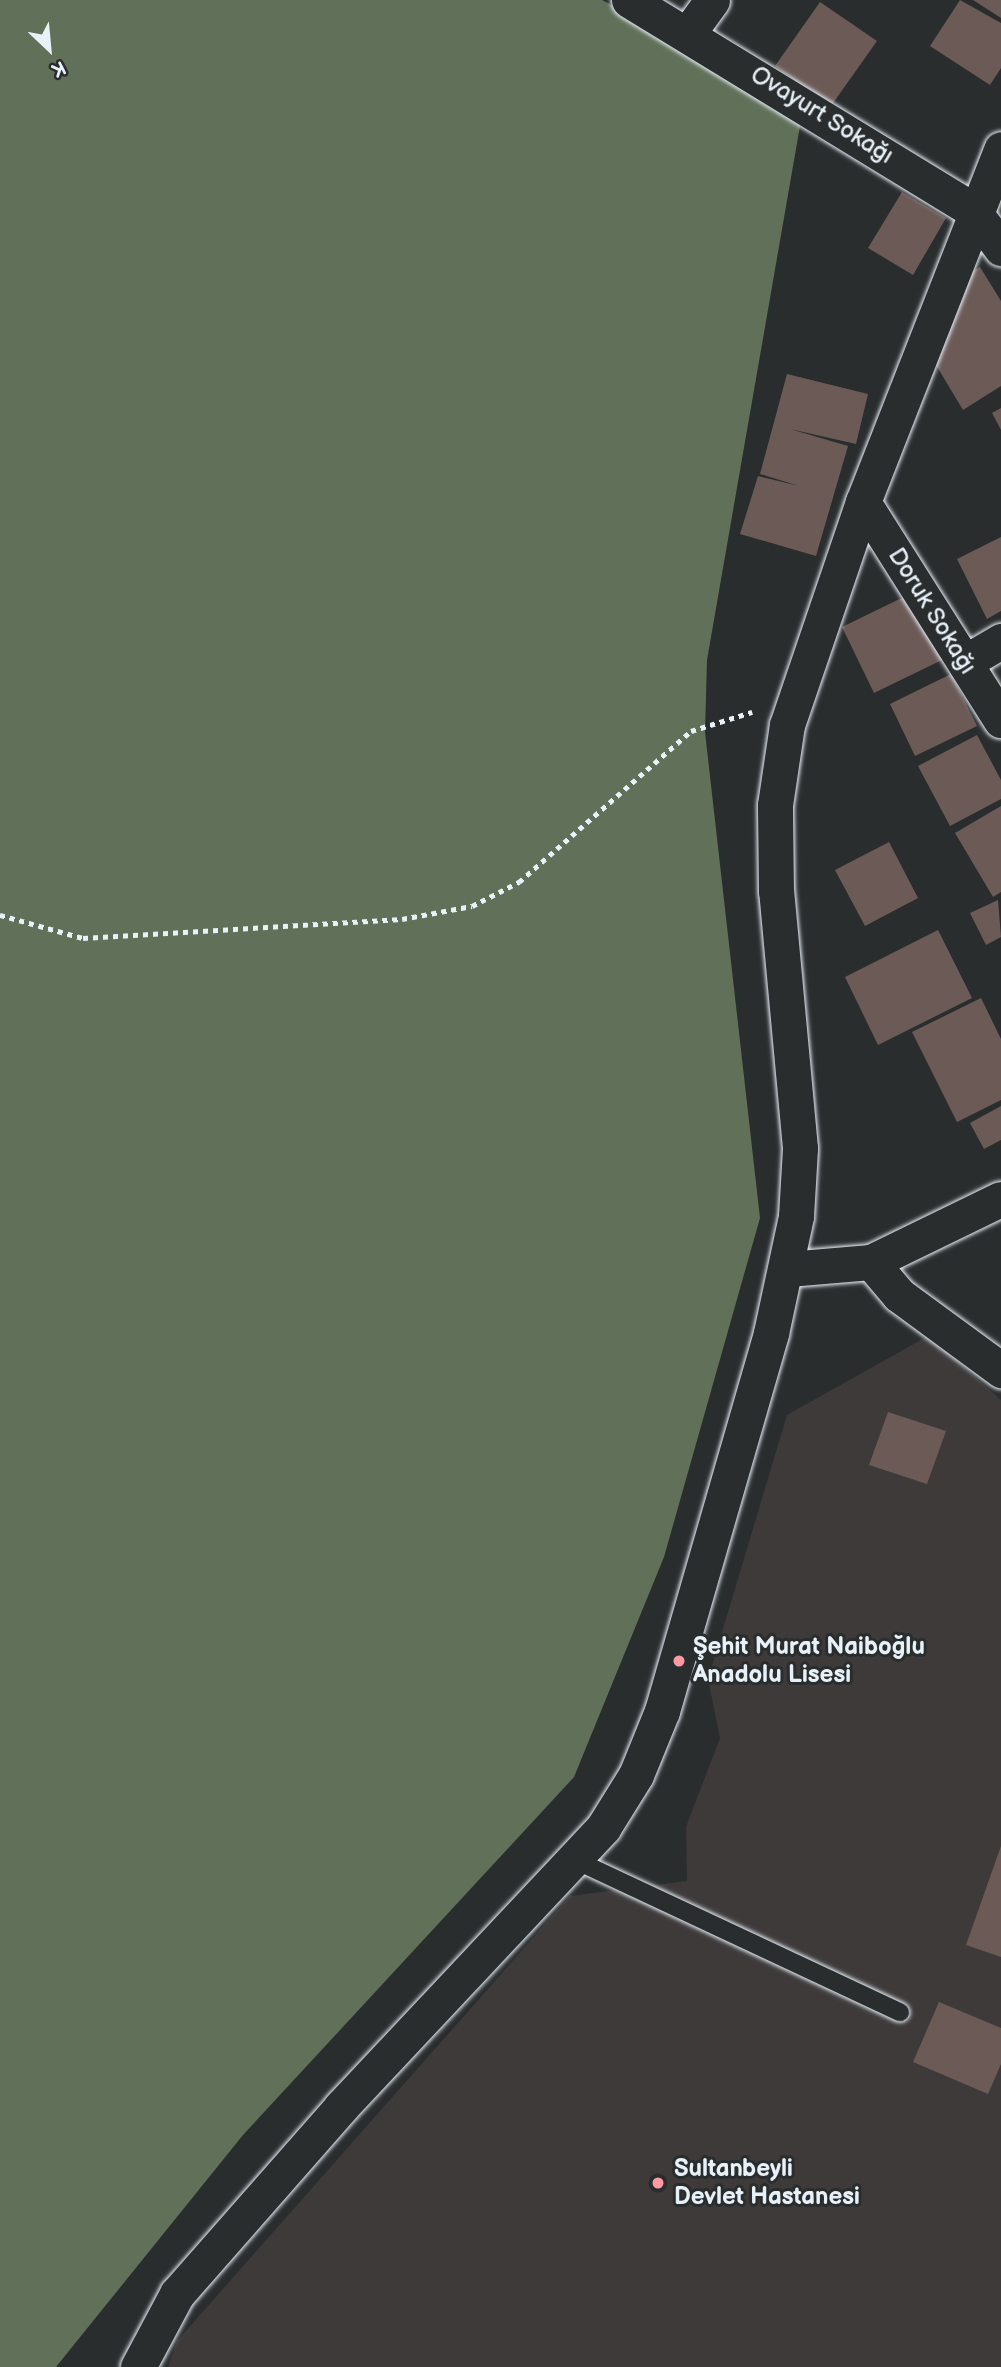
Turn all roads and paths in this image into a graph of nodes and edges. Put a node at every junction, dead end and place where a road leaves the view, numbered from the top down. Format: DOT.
graph roads {
  1 [pos="629,0"];
  2 [pos="712,0"];
  3 [pos="689,32"];
  4 [pos="1001,149"];
  5 [pos="972,209"];
  6 [pos="1001,248"];
  7 [pos="863,502"];
  8 [pos="1001,641"];
  9 [pos="965,662"];
  10 [pos="1001,720"];
  11 [pos="787,724"];
  12 [pos="0,915"];
  13 [pos="1001,1199"];
  14 [pos="872,1262"];
  15 [pos="788,1269"];
  16 [pos="1001,1370"];
  17 [pos="575,1860"];
  18 [pos="900,2012"];
  19 [pos="138,2367"];
  1 -- 3 [label="street, Ovayurt Sokağı"];
  2 -- 3 [label="street"];
  3 -- 5 [label="street, Ovayurt Sokağı"];
  4 -- 5 [label="street"];
  5 -- 6 [label="street, Ovayurt Sokağı"];
  5 -- 7 [label="street"];
  7 -- 9 [label="street, Doruk Sokağı"];
  7 -- 11 [label="street"];
  8 -- 9 [label="street"];
  9 -- 10 [label="street, Doruk Sokağı"];
  11 -- 12 [label="path"];
  11 -- 15 [label="street"];
  13 -- 14 [label="street"];
  14 -- 15 [label="street"];
  14 -- 16 [label="street"];
  15 -- 17 [label="street"];
  17 -- 18 [label="lane"];
  17 -- 19 [label="street"];
}
